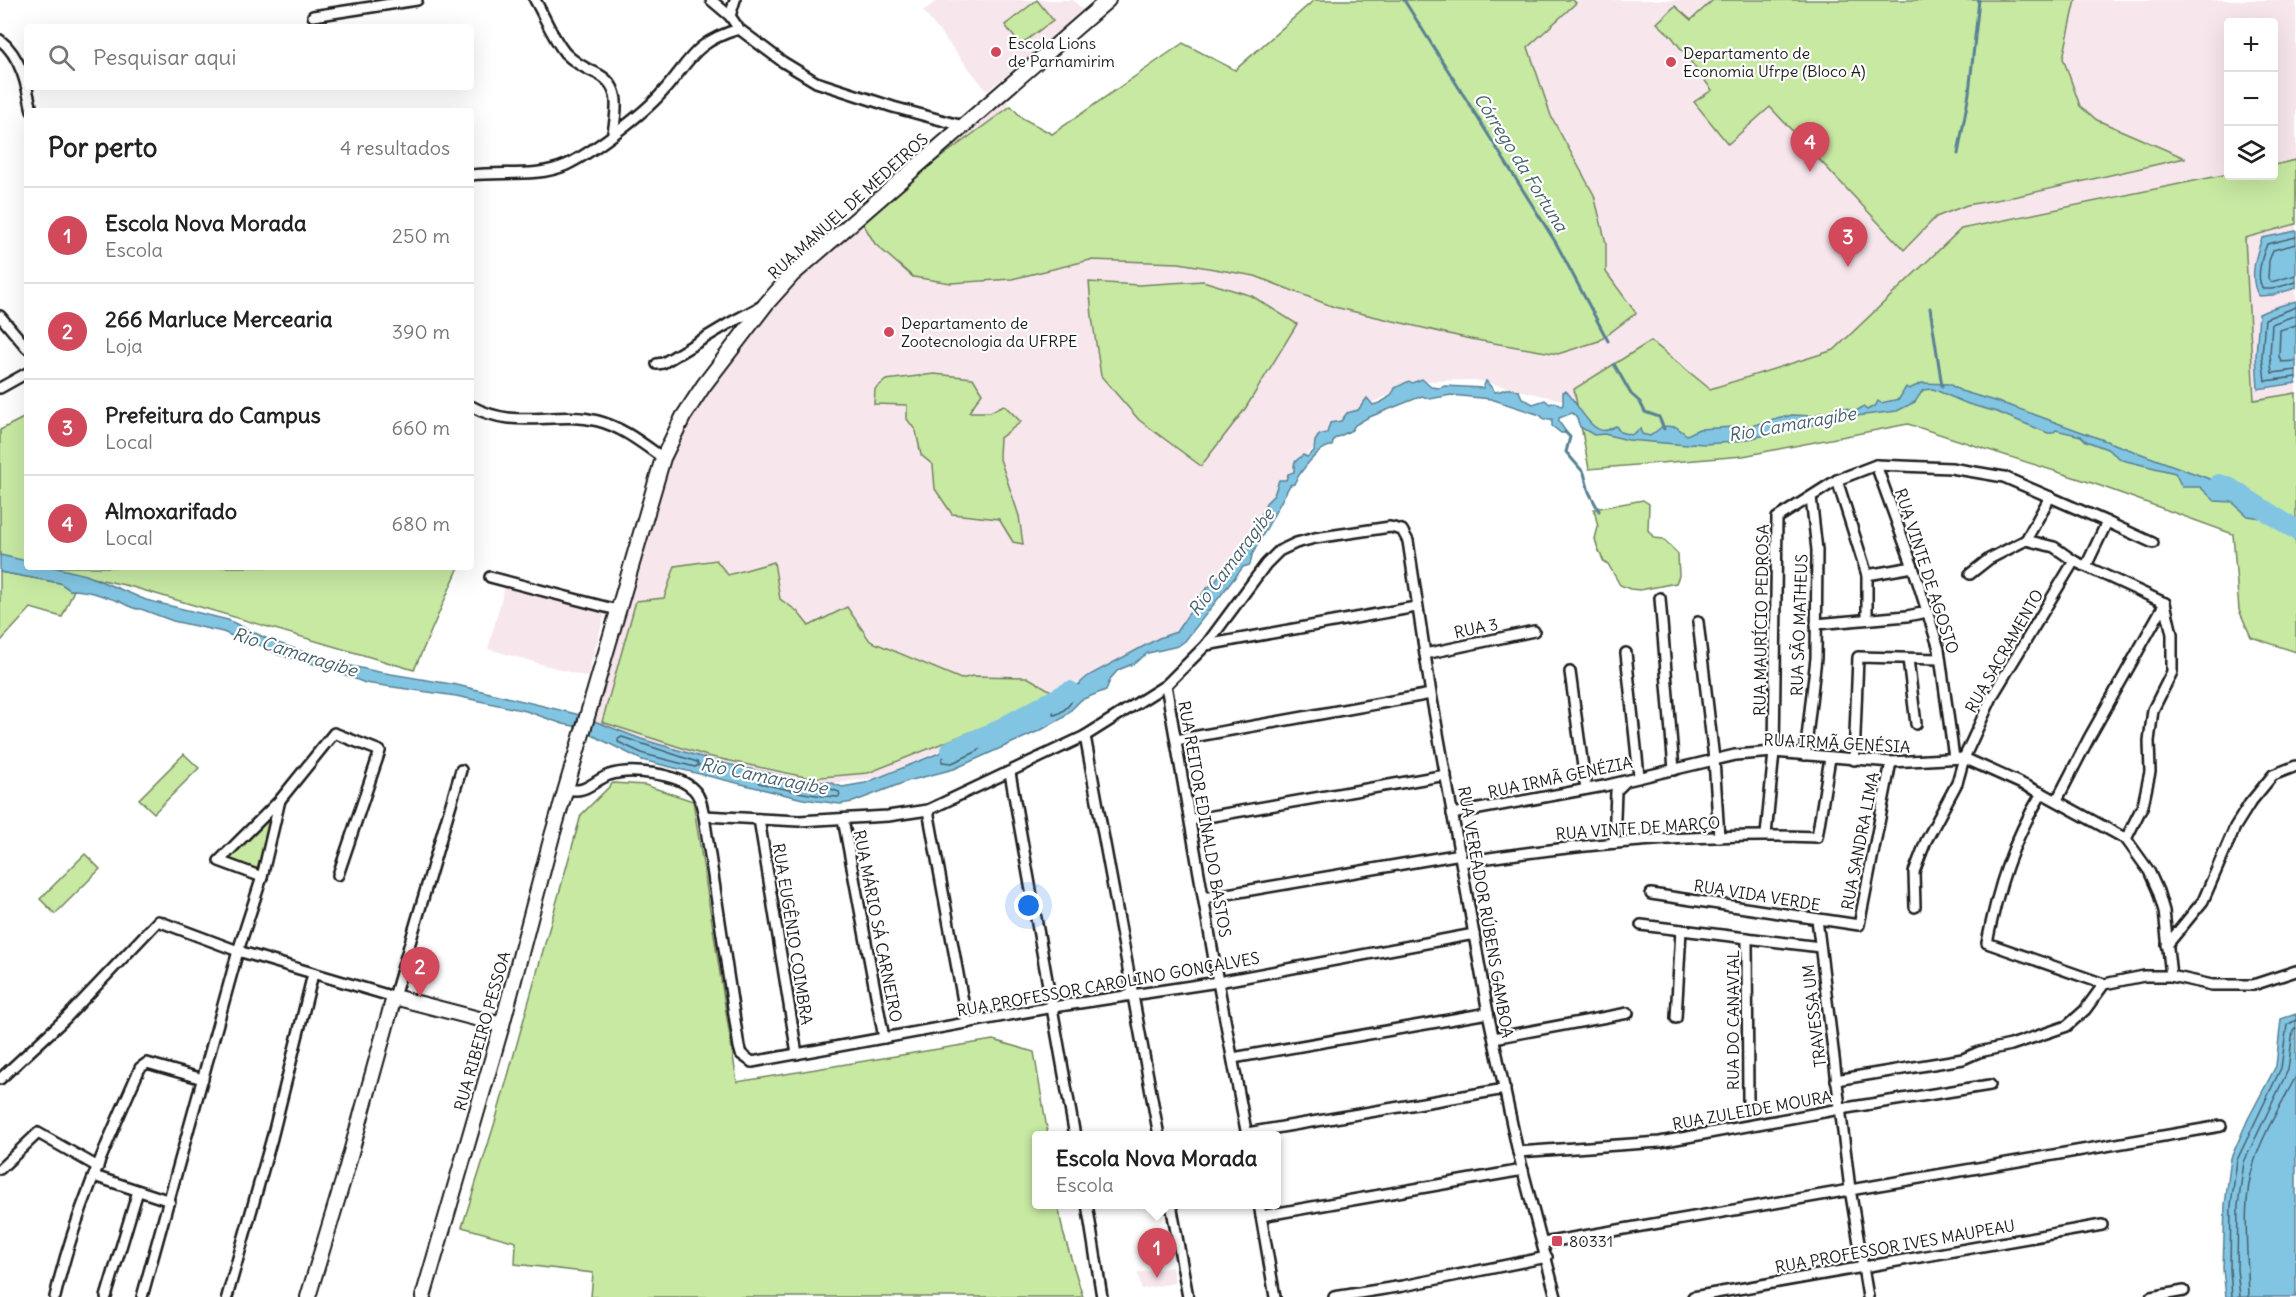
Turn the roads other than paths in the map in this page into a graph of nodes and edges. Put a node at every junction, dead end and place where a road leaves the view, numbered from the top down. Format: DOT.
graph roads {
  1 [pos="417,0"];
  2 [pos="535,0"];
  3 [pos="711,0"];
  4 [pos="735,0"];
  5 [pos="1108,0"];
  6 [pos="313,16"];
  7 [pos="730,16"];
  8 [pos="740,29"];
  9 [pos="0,39"];
  10 [pos="24,83"];
  11 [pos="26,90"];
  12 [pos="31,108"];
  13 [pos="963,126"];
  14 [pos="613,134"];
  15 [pos="474,175"];
  16 [pos="766,304"];
  17 [pos="0,316"];
  18 [pos="24,344"];
  19 [pos="657,364"];
  20 [pos="24,375"];
  21 [pos="0,388"];
  22 [pos="474,408"];
  23 [pos="663,458"];
  24 [pos="1876,465"];
  25 [pos="1837,480"];
  26 [pos="1811,496"];
  27 [pos="2050,497"];
  28 [pos="2107,522"];
  29 [pos="2026,540"];
  30 [pos="2152,543"];
  31 [pos="2074,561"];
  32 [pos="2086,566"];
  33 [pos="1913,567"];
  34 [pos="1970,574"];
  35 [pos="1867,575"];
  36 [pos="490,577"];
  37 [pos="1660,598"];
  38 [pos="2165,603"];
  39 [pos="1416,607"];
  40 [pos="617,610"];
  41 [pos="1927,612"];
  42 [pos="1867,620"];
  43 [pos="1698,622"];
  44 [pos="1816,624"];
  45 [pos="1534,631"];
  46 [pos="1206,645"];
  47 [pos="1626,653"];
  48 [pos="1425,654"];
  49 [pos="1908,658"];
  50 [pos="1940,659"];
  51 [pos="1570,672"];
  52 [pos="1166,685"];
  53 [pos="1431,694"];
  54 [pos="1916,724"];
  55 [pos="1085,736"];
  56 [pos="1176,740"];
  57 [pos="1773,752"];
  58 [pos="1805,755"];
  59 [pos="1959,758"];
  60 [pos="1714,759"];
  61 [pos="1830,759"];
  62 [pos="1854,760"];
  63 [pos="1891,762"];
  64 [pos="2296,766"];
  65 [pos="461,770"];
  66 [pos="1674,770"];
  67 [pos="1010,772"];
  68 [pos="572,774"];
  69 [pos="1446,775"];
  70 [pos="1639,776"];
  71 [pos="567,789"];
  72 [pos="1586,789"];
  73 [pos="2042,792"];
  74 [pos="280,800"];
  75 [pos="2057,800"];
  76 [pos="928,810"];
  77 [pos="1452,814"];
  78 [pos="704,816"];
  79 [pos="759,819"];
  80 [pos="843,819"];
  81 [pos="1190,820"];
  82 [pos="1766,835"];
  83 [pos="1719,837"];
  84 [pos="2126,839"];
  85 [pos="1614,843"];
  86 [pos="1461,858"];
  87 [pos="338,875"];
  88 [pos="262,877"];
  89 [pos="1651,894"];
  90 [pos="1204,898"];
  91 [pos="1914,907"];
  92 [pos="1817,919"];
  93 [pos="1859,925"];
  94 [pos="1641,926"];
  95 [pos="1681,930"];
  96 [pos="1474,934"];
  97 [pos="1747,938"];
  98 [pos="2167,945"];
  99 [pos="1820,947"];
  100 [pos="238,951"];
  101 [pos="2296,971"];
  102 [pos="313,974"];
  103 [pos="2171,976"];
  104 [pos="1218,982"];
  105 [pos="2104,984"];
  106 [pos="1133,996"];
  107 [pos="394,997"];
  108 [pos="1053,1007"];
  109 [pos="1488,1013"];
  110 [pos="1628,1013"];
  111 [pos="1676,1018"];
  112 [pos="967,1023"];
  113 [pos="502,1024"];
  114 [pos="884,1038"];
  115 [pos="1494,1038"];
  116 [pos="797,1054"];
  117 [pos="1233,1058"];
  118 [pos="203,1079"];
  119 [pos="0,1080"];
  120 [pos="1836,1080"];
  121 [pos="1990,1085"];
  122 [pos="1505,1089"];
  123 [pos="1748,1102"];
  124 [pos="1840,1109"];
  125 [pos="2221,1126"];
  126 [pos="1074,1131"];
  127 [pos="1158,1131"];
  128 [pos="1246,1131"];
  129 [pos="1264,1131"];
  130 [pos="1518,1152"];
  131 [pos="0,1169"];
  132 [pos="1523,1170"];
  133 [pos="96,1172"];
  134 [pos="1850,1189"];
  135 [pos="138,1191"];
  136 [pos="170,1201"];
  137 [pos="1088,1209"];
  138 [pos="1172,1209"];
  139 [pos="1260,1209"];
  140 [pos="1261,1216"];
  141 [pos="2102,1225"];
  142 [pos="1543,1243"];
  143 [pos="1546,1257"];
  144 [pos="1863,1266"];
  145 [pos="2184,1291"];
  146 [pos="55,1297"];
  147 [pos="106,1297"];
  148 [pos="142,1297"];
  149 [pos="227,1297"];
  150 [pos="309,1297"];
  151 [pos="423,1297"];
  152 [pos="1102,1297"];
  153 [pos="1188,1297"];
  154 [pos="1275,1297"];
  155 [pos="1334,1297"];
  156 [pos="1556,1297"];
  157 [pos="1692,1297"];
  158 [pos="1868,1297"];
  159 [pos="2151,1297"];
  1 -- 6 [label="street"];
  2 -- 14 [label="street"];
  3 -- 7 [label="street"];
  4 -- 7 [label="street"];
  5 -- 13 [label="main road, RUA MANUEL DE MEDEIROS"];
  7 -- 8 [label="street"];
  8 -- 13 [label="street"];
  8 -- 14 [label="street"];
  9 -- 10 [label="street"];
  11 -- 12 [label="street"];
  13 -- 16 [label="main road, RUA MANUEL DE MEDEIROS"];
  14 -- 15 [label="street"];
  16 -- 19 [label="street"];
  16 -- 23 [label="main road, RUA MANUEL DE MEDEIROS"];
  17 -- 18 [label="street"];
  20 -- 21 [label="street"];
  22 -- 23 [label="street"];
  23 -- 40 [label="main road, RUA MANUEL DE MEDEIROS"];
  24 -- 25 [label="street, RUA MAURÍCIO PEDROSA"];
  24 -- 27 [label="street"];
  24 -- 33 [label="street, RUA VINTE DE AGOSTO"];
  25 -- 26 [label="street, RUA MAURÍCIO PEDROSA"];
  25 -- 35 [label="street"];
  26 -- 44 [label="street, RUA SÃO MATHEUS"];
  26 -- 57 [label="street, RUA MAURÍCIO PEDROSA"];
  27 -- 28 [label="street"];
  27 -- 29 [label="street"];
  28 -- 30 [label="street"];
  28 -- 32 [label="street"];
  29 -- 31 [label="street"];
  29 -- 34 [label="street"];
  31 -- 32 [label="street"];
  31 -- 59 [label="street, RUA SACRAMENTO"];
  32 -- 38 [label="street"];
  33 -- 35 [label="street"];
  33 -- 41 [label="street, RUA VINTE DE AGOSTO"];
  35 -- 42 [label="street"];
  36 -- 40 [label="street"];
  37 -- 66 [label="street"];
  38 -- 75 [label="street"];
  38 -- 84 [label="street"];
  39 -- 46 [label="street"];
  39 -- 46 [label="street, RUA VEREADOR RÚBENS GAMBOA"];
  39 -- 48 [label="street, RUA VEREADOR RÚBENS GAMBOA"];
  40 -- 68 [label="main road, RUA MANUEL DE MEDEIROS"];
  41 -- 42 [label="street"];
  41 -- 50 [label="street, RUA VINTE DE AGOSTO"];
  42 -- 44 [label="street"];
  43 -- 60 [label="street"];
  44 -- 58 [label="street, RUA SÃO MATHEUS"];
  45 -- 48 [label="street, RUA 3"];
  46 -- 52 [label="street"];
  47 -- 70 [label="street"];
  48 -- 53 [label="street, RUA VEREADOR RÚBENS GAMBOA"];
  49 -- 50 [label="street"];
  49 -- 54 [label="street"];
  49 -- 62 [label="street"];
  50 -- 59 [label="street, RUA VINTE DE AGOSTO"];
  51 -- 72 [label="street"];
  52 -- 55 [label="street"];
  52 -- 56 [label="street, RUA REITOR EDINALDO BASTOS"];
  53 -- 56 [label="street"];
  53 -- 69 [label="street, RUA VEREADOR RÚBENS GAMBOA"];
  55 -- 67 [label="street"];
  55 -- 106 [label="street"];
  56 -- 81 [label="street, RUA REITOR EDINALDO BASTOS"];
  57 -- 58 [label="street, RUA IRMÃ GENÉSIA"];
  57 -- 60 [label="street, RUA IRMÃ GENÉSIA"];
  57 -- 82 [label="street, RUA MAURÍCIO PEDROSA"];
  58 -- 61 [label="street, RUA IRMÃ GENÉSIA"];
  59 -- 63 [label="street, RUA IRMÃ GENÉSIA"];
  59 -- 73 [label="street"];
  59 -- 91 [label="street, RUA SACRAMENTO"];
  60 -- 66 [label="street, RUA IRMÃ GENÉSIA"];
  60 -- 83 [label="street"];
  61 -- 62 [label="street, RUA IRMÃ GENÉSIA"];
  61 -- 82 [label="street, RUA VINTE DE MARÇO"];
  62 -- 63 [label="street, RUA IRMÃ GENÉSIA"];
  63 -- 93 [label="street, RUA SANDRA LIMA"];
  64 -- 98 [label="street"];
  65 -- 107 [label="street"];
  66 -- 70 [label="street, RUA IRMÃ GENÉZIA"];
  67 -- 76 [label="street"];
  67 -- 108 [label="street"];
  68 -- 71 [label="main road, RUA RIBEIRO PESSOA"];
  69 -- 77 [label="street, RUA VEREADOR RÚBENS GAMBOA"];
  69 -- 81 [label="street"];
  70 -- 72 [label="street, RUA IRMÃ GENÉZIA"];
  70 -- 85 [label="street"];
  71 -- 78 [label="street"];
  71 -- 113 [label="main road, RUA RIBEIRO PESSOA"];
  72 -- 77 [label="street, RUA IRMÃ GENÉZIA"];
  73 -- 75 [label="street"];
  73 -- 105 [label="street"];
  74 -- 87 [label="street"];
  74 -- 88 [label="street"];
  74 -- 88 [label="street"];
  75 -- 84 [label="street"];
  76 -- 80 [label="street"];
  76 -- 112 [label="street"];
  77 -- 86 [label="street, RUA VEREADOR RÚBENS GAMBOA"];
  78 -- 79 [label="street"];
  78 -- 116 [label="street, RUA PROFESSOR CAROLINO GONÇALVES"];
  79 -- 80 [label="street"];
  79 -- 116 [label="street, RUA EUGÊNIO COIMBRA"];
  80 -- 114 [label="street, RUA MÁRIO SÁ CARNEIRO"];
  81 -- 90 [label="street, RUA REITOR EDINALDO BASTOS"];
  82 -- 83 [label="street, RUA VINTE DE MARÇO"];
  83 -- 85 [label="street, RUA VINTE DE MARÇO"];
  84 -- 98 [label="street"];
  85 -- 86 [label="street, RUA VINTE DE MARÇO"];
  86 -- 90 [label="street, RUA VINTE DE MARÇO"];
  86 -- 96 [label="street, RUA VEREADOR RÚBENS GAMBOA"];
  88 -- 100 [label="street"];
  89 -- 92 [label="street, RUA VIDA VERDE"];
  90 -- 104 [label="street, RUA REITOR EDINALDO BASTOS"];
  92 -- 93 [label="street, RUA VIDA VERDE"];
  92 -- 99 [label="street, TRAVESSA UM"];
  94 -- 95 [label="street"];
  95 -- 97 [label="street"];
  95 -- 111 [label="street"];
  96 -- 104 [label="street, RUA PROFESSOR CAROLINO GONÇALVES"];
  96 -- 109 [label="street, RUA VEREADOR RÚBENS GAMBOA"];
  97 -- 99 [label="street"];
  97 -- 123 [label="street, RUA DO CANAVIAL"];
  98 -- 103 [label="street"];
  99 -- 120 [label="street, TRAVESSA UM"];
  100 -- 102 [label="street"];
  100 -- 118 [label="street"];
  100 -- 119 [label="street"];
  101 -- 103 [label="street"];
  102 -- 107 [label="street"];
  102 -- 149 [label="street"];
  103 -- 105 [label="street"];
  104 -- 106 [label="street, RUA PROFESSOR CAROLINO GONÇALVES"];
  104 -- 117 [label="street, RUA REITOR EDINALDO BASTOS"];
  105 -- 120 [label="street, RUA ZULEIDE MOURA"];
  106 -- 108 [label="street, RUA PROFESSOR CAROLINO GONÇALVES"];
  106 -- 127 [label="street"];
  107 -- 113 [label="main road"];
  107 -- 150 [label="main road"];
  108 -- 112 [label="street, RUA PROFESSOR CAROLINO GONÇALVES"];
  108 -- 126 [label="street"];
  109 -- 115 [label="street, RUA VEREADOR RÚBENS GAMBOA"];
  109 -- 117 [label="street"];
  110 -- 115 [label="street"];
  112 -- 114 [label="street, RUA PROFESSOR CAROLINO GONÇALVES"];
  113 -- 151 [label="main road, RUA RIBEIRO PESSOA"];
  114 -- 116 [label="street, RUA PROFESSOR CAROLINO GONÇALVES"];
  115 -- 122 [label="street, RUA VEREADOR RÚBENS GAMBOA"];
  117 -- 128 [label="street, RUA REITOR EDINALDO BASTOS"];
  118 -- 133 [label="street"];
  118 -- 136 [label="street"];
  120 -- 124 [label="street, TRAVESSA UM"];
  121 -- 124 [label="street, RUA ZULEIDE MOURA"];
  122 -- 129 [label="street"];
  122 -- 130 [label="street, RUA VEREADOR RÚBENS GAMBOA"];
  124 -- 130 [label="street, RUA ZULEIDE MOURA"];
  124 -- 134 [label="street, TRAVESSA UM"];
  125 -- 134 [label="street"];
  130 -- 132 [label="street, RUA VEREADOR RÚBENS GAMBOA"];
  131 -- 133 [label="street"];
  132 -- 140 [label="street"];
  132 -- 142 [label="street, RUA VEREADOR RÚBENS GAMBOA"];
  133 -- 135 [label="street"];
  133 -- 146 [label="street"];
  134 -- 142 [label="street"];
  134 -- 144 [label="street, TRAVESSA UM"];
  135 -- 136 [label="street"];
  135 -- 147 [label="street"];
  136 -- 148 [label="street"];
  137 -- 152 [label="street"];
  138 -- 153 [label="street"];
  139 -- 140 [label="street"];
  140 -- 154 [label="street"];
  141 -- 144 [label="street, RUA PROFESSOR IVES MAUPEAU"];
  142 -- 143 [label="street, RUA VEREADOR RÚBENS GAMBOA"];
  143 -- 155 [label="street"];
  143 -- 156 [label="street, RUA VEREADOR RÚBENS GAMBOA"];
  144 -- 157 [label="street, RUA PROFESSOR IVES MAUPEAU"];
  144 -- 158 [label="street, TRAVESSA UM"];
  145 -- 159 [label="street"];
}
